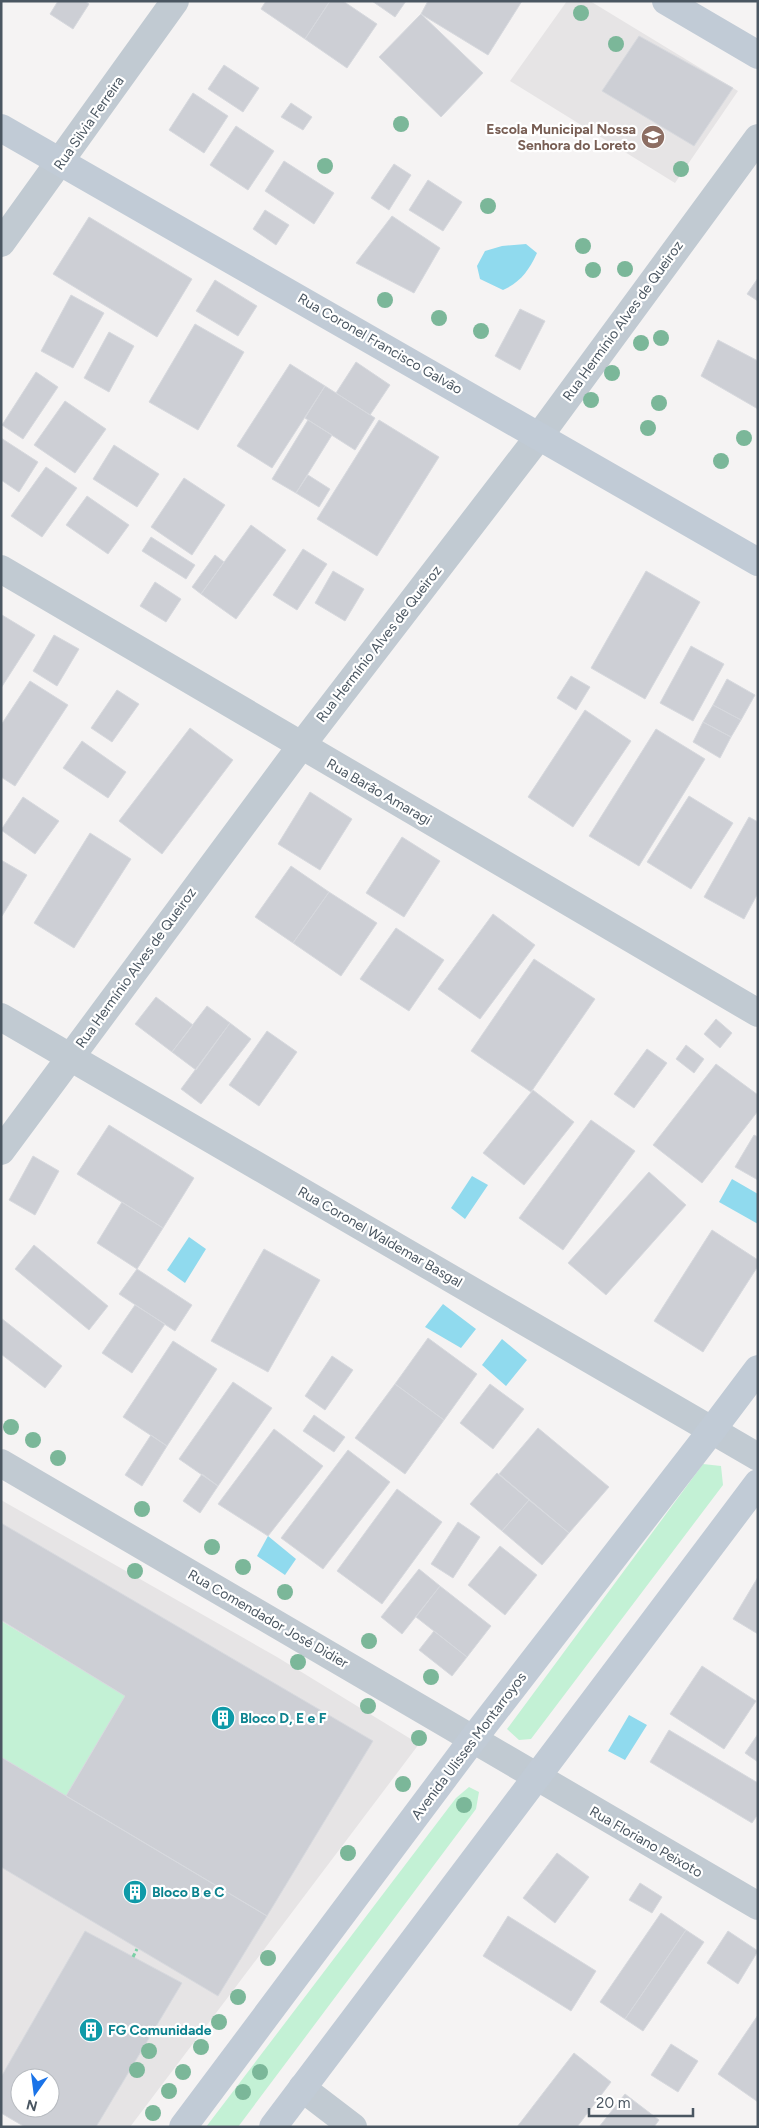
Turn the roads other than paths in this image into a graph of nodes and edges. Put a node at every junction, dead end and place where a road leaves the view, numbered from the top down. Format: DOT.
graph roads {
  1 [pos="175,1"];
  2 [pos="666,1"];
  3 [pos="758,55"];
  4 [pos="1,128"];
  5 [pos="758,138"];
  6 [pos="61,163"];
  7 [pos="1,242"];
  8 [pos="540,435"];
  9 [pos="758,562"];
  10 [pos="1,569"];
  11 [pos="301,746"];
  12 [pos="758,1013"];
  13 [pos="1,1017"];
  14 [pos="71,1057"];
  15 [pos="1,1151"];
  16 [pos="758,1369"];
  17 [pos="712,1430"];
  18 [pos="758,1457"];
  19 [pos="1,1463"];
  20 [pos="758,1483"];
  21 [pos="472,1739"];
  22 [pos="534,1777"];
  23 [pos="758,1906"];
  24 [pos="302,2088"];
  25 [pos="183,2127"];
  26 [pos="273,2127"];
  27 [pos="353,2127"];
  1 -- 6 [label="street, Rua Silvia Ferreira"];
  2 -- 3 [label="main road"];
  4 -- 6 [label="main road, Rua Coronel Francisco Galvão"];
  5 -- 8 [label="street, Rua Hermínio Alves de Queiroz"];
  6 -- 7 [label="street, Rua Silvia Ferreira"];
  6 -- 8 [label="main road, Rua Coronel Francisco Galvão"];
  8 -- 9 [label="main road, Rua Coronel Francisco Galvão"];
  8 -- 11 [label="street, Rua Hermínio Alves de Queiroz"];
  10 -- 11 [label="street, Rua Barão Amaragi"];
  11 -- 12 [label="street, Rua Barão Amaragi"];
  11 -- 14 [label="street, Rua Hermínio Alves de Queiroz"];
  13 -- 14 [label="street, Rua Coronel Waldemar Basgal"];
  14 -- 15 [label="street, Rua Hermínio Alves de Queiroz"];
  14 -- 17 [label="street, Rua Coronel Waldemar Basgal"];
  16 -- 17 [label="main road, Avenida Ulisses Montarroyos"];
  17 -- 18 [label="street, Rua Coronel Waldemar Basgal"];
  17 -- 21 [label="main road, Avenida Ulisses Montarroyos"];
  19 -- 21 [label="street, Rua Comendador José Didier"];
  20 -- 22 [label="main road"];
  21 -- 22 [label="street, Rua Comendador José Didier"];
  21 -- 25 [label="main road, Avenida Ulisses Montarroyos"];
  22 -- 23 [label="street, Rua Floriano Peixoto"];
  22 -- 24 [label="main road"];
  24 -- 26 [label="main road"];
  24 -- 27 [label="street"];
}
